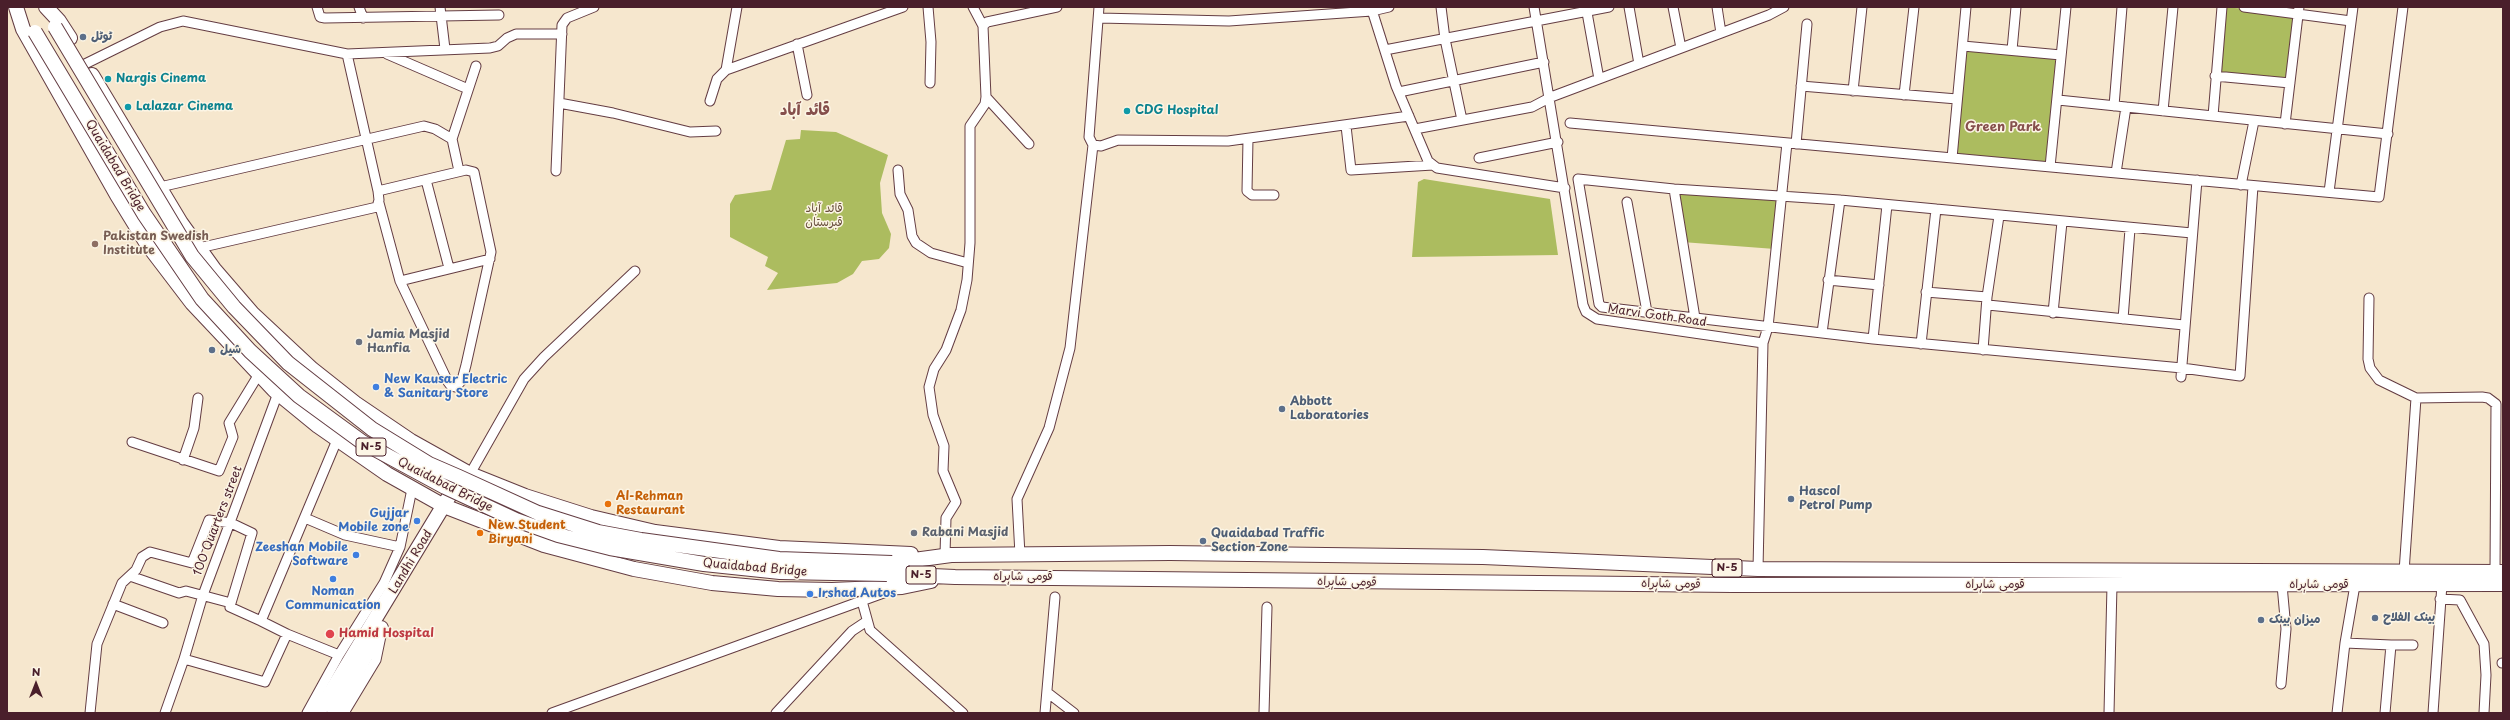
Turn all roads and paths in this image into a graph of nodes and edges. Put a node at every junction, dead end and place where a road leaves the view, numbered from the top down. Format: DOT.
graph roads {
  1 [pos="16,7"];
  2 [pos="21,7"];
  3 [pos="43,7"];
  4 [pos="46,7"];
  5 [pos="317,7"];
  6 [pos="359,7"];
  7 [pos="399,7"];
  8 [pos="594,7"];
  9 [pos="737,7"];
  10 [pos="903,7"];
  11 [pos="928,7"];
  12 [pos="973,7"];
  13 [pos="1057,7"];
  14 [pos="1099,7"];
  15 [pos="1389,7"];
  16 [pos="1441,7"];
  17 [pos="1534,7"];
  18 [pos="1609,7"];
  19 [pos="1629,7"];
  20 [pos="1673,7"];
  21 [pos="1717,7"];
  22 [pos="1784,7"];
  23 [pos="1862,7"];
  24 [pos="1914,7"];
  25 [pos="1966,7"];
  26 [pos="2016,7"];
  27 [pos="2066,7"];
  28 [pos="2122,7"];
  29 [pos="2173,7"];
  30 [pos="2222,7"];
  31 [pos="2244,7"];
  32 [pos="2353,7"];
  33 [pos="2403,7"];
  34 [pos="1372,9"];
  35 [pos="1586,9"];
  36 [pos="2299,10"];
  37 [pos="441,11"];
  38 [pos="460,11"];
  39 [pos="1765,12"];
  40 [pos="499,15"];
  41 [pos="402,17"];
  42 [pos="363,18"];
  43 [pos="1099,18"];
  44 [pos="1537,21"];
  45 [pos="2351,21"];
  46 [pos="1807,24"];
  47 [pos="983,26"];
  48 [pos="1721,33"];
  49 [pos="562,34"];
  50 [pos="1445,39"];
  51 [pos="797,44"];
  52 [pos="1962,46"];
  53 [pos="1681,48"];
  54 [pos="445,49"];
  55 [pos="1385,50"];
  56 [pos="2012,50"];
  57 [pos="384,52"];
  58 [pos="347,54"];
  59 [pos="2061,54"];
  60 [pos="1544,62"];
  61 [pos="85,64"];
  62 [pos="1639,64"];
  63 [pos="476,66"];
  64 [pos="726,70"];
  65 [pos="2215,76"];
  66 [pos="1598,79"];
  67 [pos="1455,81"];
  68 [pos="930,83"];
  69 [pos="2290,84"];
  70 [pos="1801,86"];
  71 [pos="468,89"];
  72 [pos="1853,91"];
  73 [pos="1399,92"];
  74 [pos="807,95"];
  75 [pos="1904,95"];
  76 [pos="986,97"];
  77 [pos="1550,97"];
  78 [pos="1958,99"];
  79 [pos="2058,100"];
  80 [pos="710,101"];
  81 [pos="559,103"];
  82 [pos="2114,106"];
  83 [pos="2126,107"];
  84 [pos="2163,111"];
  85 [pos="1410,116"];
  86 [pos="2213,116"];
  87 [pos="1462,120"];
  88 [pos="2254,121"];
  89 [pos="1570,124"];
  90 [pos="2285,124"];
  91 [pos="1346,126"];
  92 [pos="2338,129"];
  93 [pos="1415,130"];
  94 [pos="716,131"];
  95 [pos="2388,134"];
  96 [pos="367,139"];
  97 [pos="452,139"];
  98 [pos="1248,139"];
  99 [pos="1558,142"];
  100 [pos="1029,144"];
  101 [pos="1791,144"];
  102 [pos="1093,145"];
  103 [pos="1479,158"];
  104 [pos="1952,158"];
  105 [pos="1433,165"];
  106 [pos="2050,167"];
  107 [pos="898,170"];
  108 [pos="556,171"];
  109 [pos="460,172"];
  110 [pos="2116,173"];
  111 [pos="426,180"];
  112 [pos="2197,180"];
  113 [pos="2241,185"];
  114 [pos="2253,186"];
  115 [pos="160,187"];
  116 [pos="1565,188"];
  117 [pos="1674,189"];
  118 [pos="378,191"];
  119 [pos="2329,192"];
  120 [pos="1274,195"];
  121 [pos="1781,195"];
  122 [pos="1840,200"];
  123 [pos="1627,202"];
  124 [pos="379,203"];
  125 [pos="1887,205"];
  126 [pos="1936,209"];
  127 [pos="1999,216"];
  128 [pos="2062,222"];
  129 [pos="2130,229"];
  130 [pos="2192,233"];
  131 [pos="199,248"];
  132 [pos="490,259"];
  133 [pos="968,263"];
  134 [pos="449,268"];
  135 [pos="635,271"];
  136 [pos="1828,280"];
  137 [pos="400,281"];
  138 [pos="1879,285"];
  139 [pos="1926,292"];
  140 [pos="2369,298"];
  141 [pos="1987,301"];
  142 [pos="1647,312"];
  143 [pos="2053,313"];
  144 [pos="1695,318"];
  145 [pos="2123,318"];
  146 [pos="2184,326"];
  147 [pos="1768,327"];
  148 [pos="1822,333"];
  149 [pos="1873,339"];
  150 [pos="1763,343"];
  151 [pos="1921,344"];
  152 [pos="1983,350"];
  153 [pos="2182,373"];
  154 [pos="259,374"];
  155 [pos="278,392"];
  156 [pos="198,398"];
  157 [pos="2416,398"];
  158 [pos="337,440"];
  159 [pos="132,442"];
  160 [pos="183,460"];
  161 [pos="467,472"];
  162 [pos="412,489"];
  163 [pos="448,508"];
  164 [pos="305,518"];
  165 [pos="231,523"];
  166 [pos="400,547"];
  167 [pos="948,555"];
  168 [pos="1020,555"];
  169 [pos="890,568"];
  170 [pos="1758,569"];
  171 [pos="2404,572"];
  172 [pos="2499,572"];
  173 [pos="130,576"];
  174 [pos="955,577"];
  175 [pos="2442,584"];
  176 [pos="2503,584"];
  177 [pos="2112,585"];
  178 [pos="2282,585"];
  179 [pos="2355,585"];
  180 [pos="902,586"];
  181 [pos="203,595"];
  182 [pos="1055,597"];
  183 [pos="2440,599"];
  184 [pos="862,601"];
  185 [pos="231,603"];
  186 [pos="113,604"];
  187 [pos="1267,606"];
  188 [pos="261,621"];
  189 [pos="867,621"];
  190 [pos="163,623"];
  191 [pos="384,623"];
  192 [pos="287,634"];
  193 [pos="2346,643"];
  194 [pos="2391,645"];
  195 [pos="2413,645"];
  196 [pos="361,654"];
  197 [pos="339,655"];
  198 [pos="186,660"];
  199 [pos="2281,684"];
  200 [pos="1048,693"];
  201 [pos="90,713"];
  202 [pos="165,713"];
  203 [pos="307,713"];
  204 [pos="318,713"];
  205 [pos="334,713"];
  206 [pos="344,713"];
  207 [pos="552,713"];
  208 [pos="776,713"];
  209 [pos="963,713"];
  210 [pos="1045,713"];
  211 [pos="1074,713"];
  212 [pos="1264,713"];
  213 [pos="2109,713"];
  214 [pos="2337,713"];
  215 [pos="2385,713"];
  216 [pos="2434,713"];
  217 [pos="2484,713"];
  1 -- 154 [label="main road"];
  2 -- 169 [label="main road, Quaidabad Bridge / N-5, bridge"];
  3 -- 169 [label="main road, Quaidabad Bridge / N-5, bridge"];
  4 -- 61 [label="main road"];
  5 -- 42 [label="street"];
  6 -- 42 [label="street"];
  7 -- 41 [label="street"];
  8 -- 49 [label="street"];
  9 -- 64 [label="street"];
  10 -- 51 [label="street"];
  11 -- 68 [label="street"];
  12 -- 47 [label="street"];
  13 -- 47 [label="street"];
  14 -- 43 [label="street"];
  15 -- 34 [label="street"];
  16 -- 50 [label="street"];
  17 -- 44 [label="street, Marvi Goth Road"];
  18 -- 35 [label="street"];
  19 -- 62 [label="street"];
  20 -- 53 [label="street"];
  21 -- 48 [label="street"];
  22 -- 39 [label="street"];
  23 -- 72 [label="street"];
  24 -- 75 [label="street"];
  25 -- 52 [label="street"];
  26 -- 56 [label="street"];
  27 -- 59 [label="street"];
  28 -- 82 [label="street"];
  29 -- 84 [label="street"];
  30 -- 65 [label="street"];
  31 -- 36 [label="street"];
  32 -- 45 [label="street"];
  33 -- 95 [label="street"];
  34 -- 43 [label="street"];
  34 -- 55 [label="street"];
  35 -- 44 [label="street"];
  35 -- 66 [label="street"];
  36 -- 45 [label="street"];
  36 -- 69 [label="street"];
  37 -- 38 [label="street"];
  37 -- 41 [label="street"];
  37 -- 54 [label="street"];
  38 -- 40 [label="street"];
  39 -- 48 [label="street"];
  41 -- 42 [label="street"];
  43 -- 102 [label="street"];
  44 -- 50 [label="street"];
  44 -- 60 [label="street, Marvi Goth Road"];
  45 -- 92 [label="street"];
  46 -- 70 [label="street"];
  47 -- 76 [label="street"];
  48 -- 53 [label="street"];
  49 -- 54 [label="street"];
  49 -- 81 [label="street"];
  50 -- 55 [label="street"];
  50 -- 67 [label="street"];
  51 -- 64 [label="street"];
  51 -- 74 [label="street"];
  52 -- 56 [label="street"];
  52 -- 78 [label="street"];
  53 -- 62 [label="street"];
  54 -- 57 [label="street"];
  55 -- 73 [label="street"];
  56 -- 59 [label="street"];
  57 -- 58 [label="street"];
  57 -- 71 [label="street"];
  58 -- 61 [label="street"];
  58 -- 96 [label="street"];
  59 -- 79 [label="street"];
  60 -- 67 [label="street"];
  60 -- 77 [label="street, Marvi Goth Road"];
  61 -- 115 [label="main road"];
  62 -- 66 [label="street"];
  63 -- 71 [label="street"];
  64 -- 80 [label="street"];
  65 -- 69 [label="street"];
  65 -- 86 [label="street"];
  66 -- 77 [label="street"];
  67 -- 73 [label="street"];
  67 -- 87 [label="street"];
  69 -- 90 [label="street"];
  70 -- 72 [label="street"];
  70 -- 101 [label="street"];
  71 -- 97 [label="street"];
  72 -- 75 [label="street"];
  73 -- 85 [label="street"];
  75 -- 78 [label="street"];
  76 -- 100 [label="street"];
  76 -- 133 [label="street"];
  77 -- 87 [label="street"];
  77 -- 99 [label="street, Marvi Goth Road"];
  78 -- 104 [label="street"];
  79 -- 82 [label="street"];
  79 -- 106 [label="street"];
  81 -- 94 [label="street"];
  81 -- 108 [label="street"];
  82 -- 83 [label="street"];
  83 -- 84 [label="street"];
  83 -- 110 [label="street"];
  84 -- 86 [label="street"];
  85 -- 91 [label="street"];
  85 -- 93 [label="street"];
  86 -- 88 [label="street"];
  87 -- 93 [label="street"];
  88 -- 90 [label="street"];
  88 -- 113 [label="street"];
  89 -- 101 [label="street"];
  90 -- 92 [label="street"];
  91 -- 98 [label="street"];
  91 -- 105 [label="street"];
  92 -- 95 [label="street"];
  92 -- 119 [label="street"];
  93 -- 105 [label="street"];
  95 -- 119 [label="street"];
  96 -- 97 [label="street"];
  96 -- 115 [label="street"];
  96 -- 118 [label="street"];
  97 -- 109 [label="street"];
  98 -- 102 [label="street"];
  98 -- 120 [label="street"];
  99 -- 103 [label="street"];
  99 -- 116 [label="street, Marvi Goth Road"];
  101 -- 104 [label="street"];
  101 -- 121 [label="street"];
  102 -- 168 [label="street"];
  104 -- 106 [label="street"];
  105 -- 116 [label="street"];
  106 -- 110 [label="street"];
  107 -- 133 [label="street"];
  109 -- 111 [label="street"];
  109 -- 132 [label="street"];
  110 -- 112 [label="street"];
  111 -- 118 [label="street"];
  111 -- 134 [label="street"];
  112 -- 113 [label="street"];
  112 -- 130 [label="street"];
  113 -- 114 [label="street"];
  114 -- 119 [label="street"];
  114 -- 153 [label="street"];
  115 -- 131 [label="main road"];
  116 -- 150 [label="street, Marvi Goth Road"];
  117 -- 121 [label="street"];
  117 -- 142 [label="street"];
  117 -- 144 [label="street"];
  118 -- 124 [label="street"];
  121 -- 122 [label="street"];
  121 -- 147 [label="street"];
  122 -- 125 [label="street"];
  122 -- 136 [label="street"];
  123 -- 142 [label="street"];
  124 -- 131 [label="street"];
  124 -- 137 [label="street"];
  125 -- 126 [label="street"];
  125 -- 138 [label="street"];
  126 -- 127 [label="street"];
  126 -- 139 [label="street"];
  127 -- 128 [label="street"];
  127 -- 141 [label="street"];
  128 -- 129 [label="street"];
  128 -- 143 [label="street"];
  129 -- 130 [label="street"];
  129 -- 145 [label="street"];
  130 -- 146 [label="street"];
  131 -- 161 [label="main road"];
  132 -- 134 [label="street"];
  132 -- 137 [label="street"];
  133 -- 167 [label="street"];
  134 -- 137 [label="street"];
  135 -- 161 [label="street"];
  136 -- 138 [label="street"];
  136 -- 148 [label="street"];
  138 -- 149 [label="street"];
  139 -- 141 [label="street"];
  139 -- 151 [label="street"];
  140 -- 157 [label="street"];
  141 -- 143 [label="street"];
  141 -- 152 [label="street"];
  142 -- 144 [label="street"];
  143 -- 145 [label="street"];
  144 -- 147 [label="street"];
  145 -- 146 [label="street"];
  146 -- 153 [label="street"];
  147 -- 148 [label="street"];
  147 -- 150 [label="street"];
  148 -- 149 [label="street"];
  149 -- 151 [label="street"];
  150 -- 170 [label="street"];
  151 -- 152 [label="street"];
  152 -- 153 [label="street"];
  154 -- 155 [label="main road"];
  154 -- 160 [label="street"];
  155 -- 158 [label="main road"];
  155 -- 165 [label="street, 100 Quarters street"];
  156 -- 160 [label="street"];
  157 -- 171 [label="street"];
  157 -- 172 [label="street"];
  158 -- 162 [label="main road"];
  158 -- 164 [label="street"];
  159 -- 160 [label="street"];
  161 -- 163 [label="main road"];
  161 -- 167 [label="main road"];
  162 -- 163 [label="main road"];
  162 -- 166 [label="street"];
  163 -- 180 [label="main road"];
  163 -- 191 [label="main road"];
  163 -- 196 [label="main road, Landhi Road"];
  164 -- 166 [label="street"];
  164 -- 188 [label="street"];
  165 -- 173 [label="street"];
  165 -- 181 [label="street, 100 Quarters street"];
  165 -- 185 [label="street"];
  166 -- 197 [label="street"];
  167 -- 168 [label="main road, قومی شاہراہ / N-5"];
  167 -- 169 [label="main road, قومی شاہراہ / N-5"];
  168 -- 170 [label="main road, قومی شاہراہ / N-5"];
  169 -- 174 [label="main road, قومی شاہراہ / N-5"];
  170 -- 171 [label="main road, قومی شاہراہ / N-5"];
  171 -- 172 [label="main road, قومی شاہراہ / N-5"];
  173 -- 181 [label="street"];
  173 -- 186 [label="street"];
  174 -- 177 [label="main road, قومی شاہراہ / N-5"];
  174 -- 180 [label="main road"];
  175 -- 176 [label="main road, قومی شاہراہ / N-5"];
  175 -- 179 [label="main road, قومی شاہراہ / N-5"];
  175 -- 183 [label="street"];
  177 -- 178 [label="main road, قومی شاہراہ / N-5"];
  177 -- 213 [label="street"];
  178 -- 179 [label="main road, قومی شاہراہ / N-5"];
  178 -- 199 [label="street"];
  179 -- 193 [label="street"];
  180 -- 184 [label="street"];
  181 -- 185 [label="street"];
  181 -- 198 [label="street, 100 Quarters street"];
  182 -- 200 [label="street"];
  183 -- 216 [label="street"];
  183 -- 217 [label="street"];
  184 -- 189 [label="street"];
  184 -- 207 [label="street"];
  185 -- 188 [label="street"];
  186 -- 190 [label="street"];
  186 -- 201 [label="street"];
  187 -- 212 [label="street"];
  188 -- 192 [label="street"];
  189 -- 208 [label="street"];
  189 -- 209 [label="street"];
  191 -- 196 [label="main road"];
  191 -- 206 [label="street"];
  192 -- 197 [label="street"];
  192 -- 198 [label="street"];
  193 -- 194 [label="street"];
  193 -- 214 [label="street"];
  194 -- 195 [label="street"];
  194 -- 215 [label="street"];
  196 -- 204 [label="main road"];
  196 -- 205 [label="main road"];
  197 -- 203 [label="street"];
  198 -- 202 [label="street, 100 Quarters street"];
  200 -- 210 [label="street"];
  200 -- 211 [label="street"];
}
